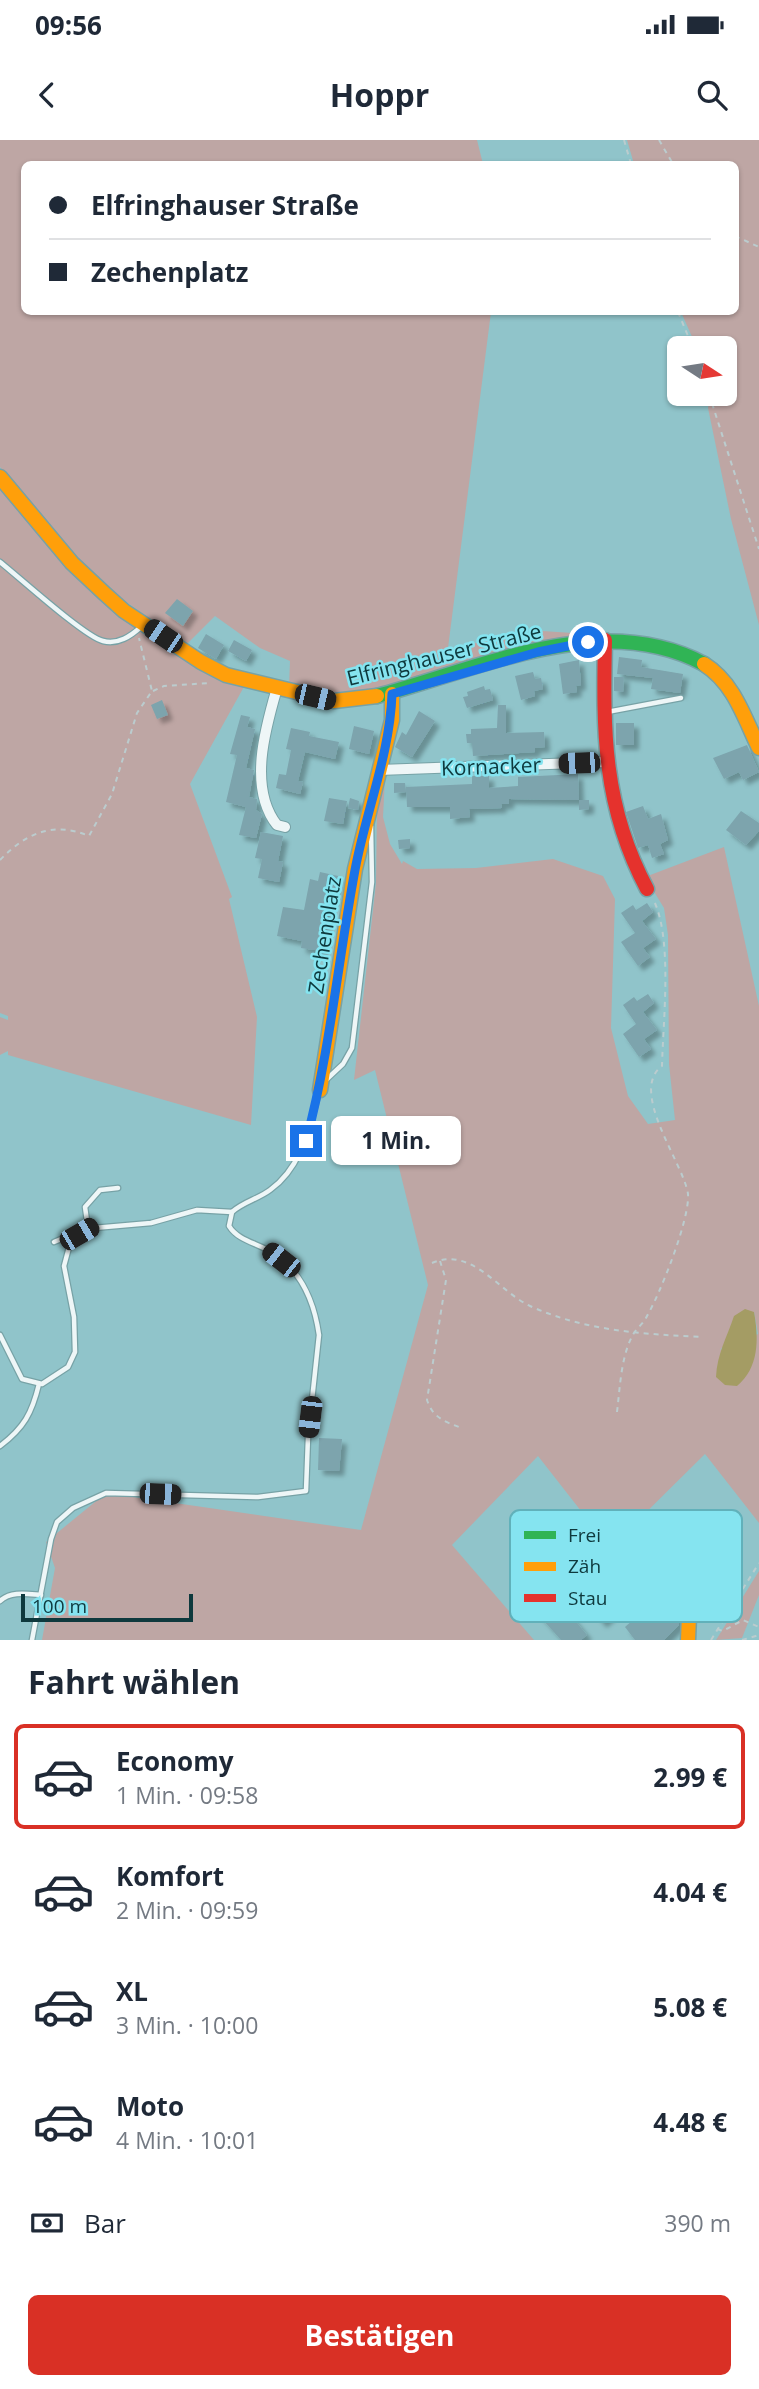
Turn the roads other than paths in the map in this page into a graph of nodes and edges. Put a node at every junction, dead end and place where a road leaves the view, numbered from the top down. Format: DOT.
graph roads {
  1 [pos="0,477"];
  2 [pos="0,562"];
  3 [pos="140,627"];
  4 [pos="605,640"];
  5 [pos="276,688"];
  6 [pos="392,694"];
  7 [pos="681,698"];
  8 [pos="603,713"];
  9 [pos="759,748"];
  10 [pos="604,762"];
  11 [pos="379,770"];
  12 [pos="369,811"];
  13 [pos="285,827"];
  14 [pos="647,889"];
  15 [pos="320,1088"];
  16 [pos="118,1188"];
  17 [pos="232,1212"];
  18 [pos="92,1226"];
  19 [pos="72,1236"];
  20 [pos="54,1242"];
  21 [pos="0,1335"];
  22 [pos="39,1384"];
  23 [pos="0,1446"];
  24 [pos="41,1595"];
  25 [pos="0,1601"];
  26 [pos="689,1622"];
  27 [pos="32,1640"];
  28 [pos="688,1640"];
  1 -- 3 [label="main road, Elfringhauser Straße"];
  2 -- 3 [label="lane"];
  3 -- 5 [label="main road, Elfringhauser Straße"];
  4 -- 6 [label="main road, Elfringhauser Straße"];
  4 -- 8 [label="main road"];
  4 -- 9 [label="main road, Elfringhauser Straße"];
  5 -- 6 [label="main road, Elfringhauser Straße"];
  5 -- 13 [label="street"];
  6 -- 11 [label="main road, Zechenplatz"];
  7 -- 8 [label="lane"];
  8 -- 10 [label="main road"];
  10 -- 11 [label="street, Kornacker"];
  10 -- 14 [label="main road"];
  11 -- 12 [label="main road, Zechenplatz"];
  12 -- 15 [label="main road, Zechenplatz"];
  12 -- 15 [label="lane"];
  15 -- 17 [label="lane, Zechenplatz"];
  16 -- 18 [label="lane"];
  17 -- 18 [label="lane"];
  17 -- 24 [label="lane"];
  18 -- 19 [label="lane"];
  19 -- 20 [label="lane"];
  19 -- 22 [label="lane"];
  21 -- 22 [label="lane"];
  22 -- 23 [label="lane"];
  24 -- 25 [label="lane"];
  24 -- 27 [label="lane"];
  26 -- 28 [label="main road"];
}
